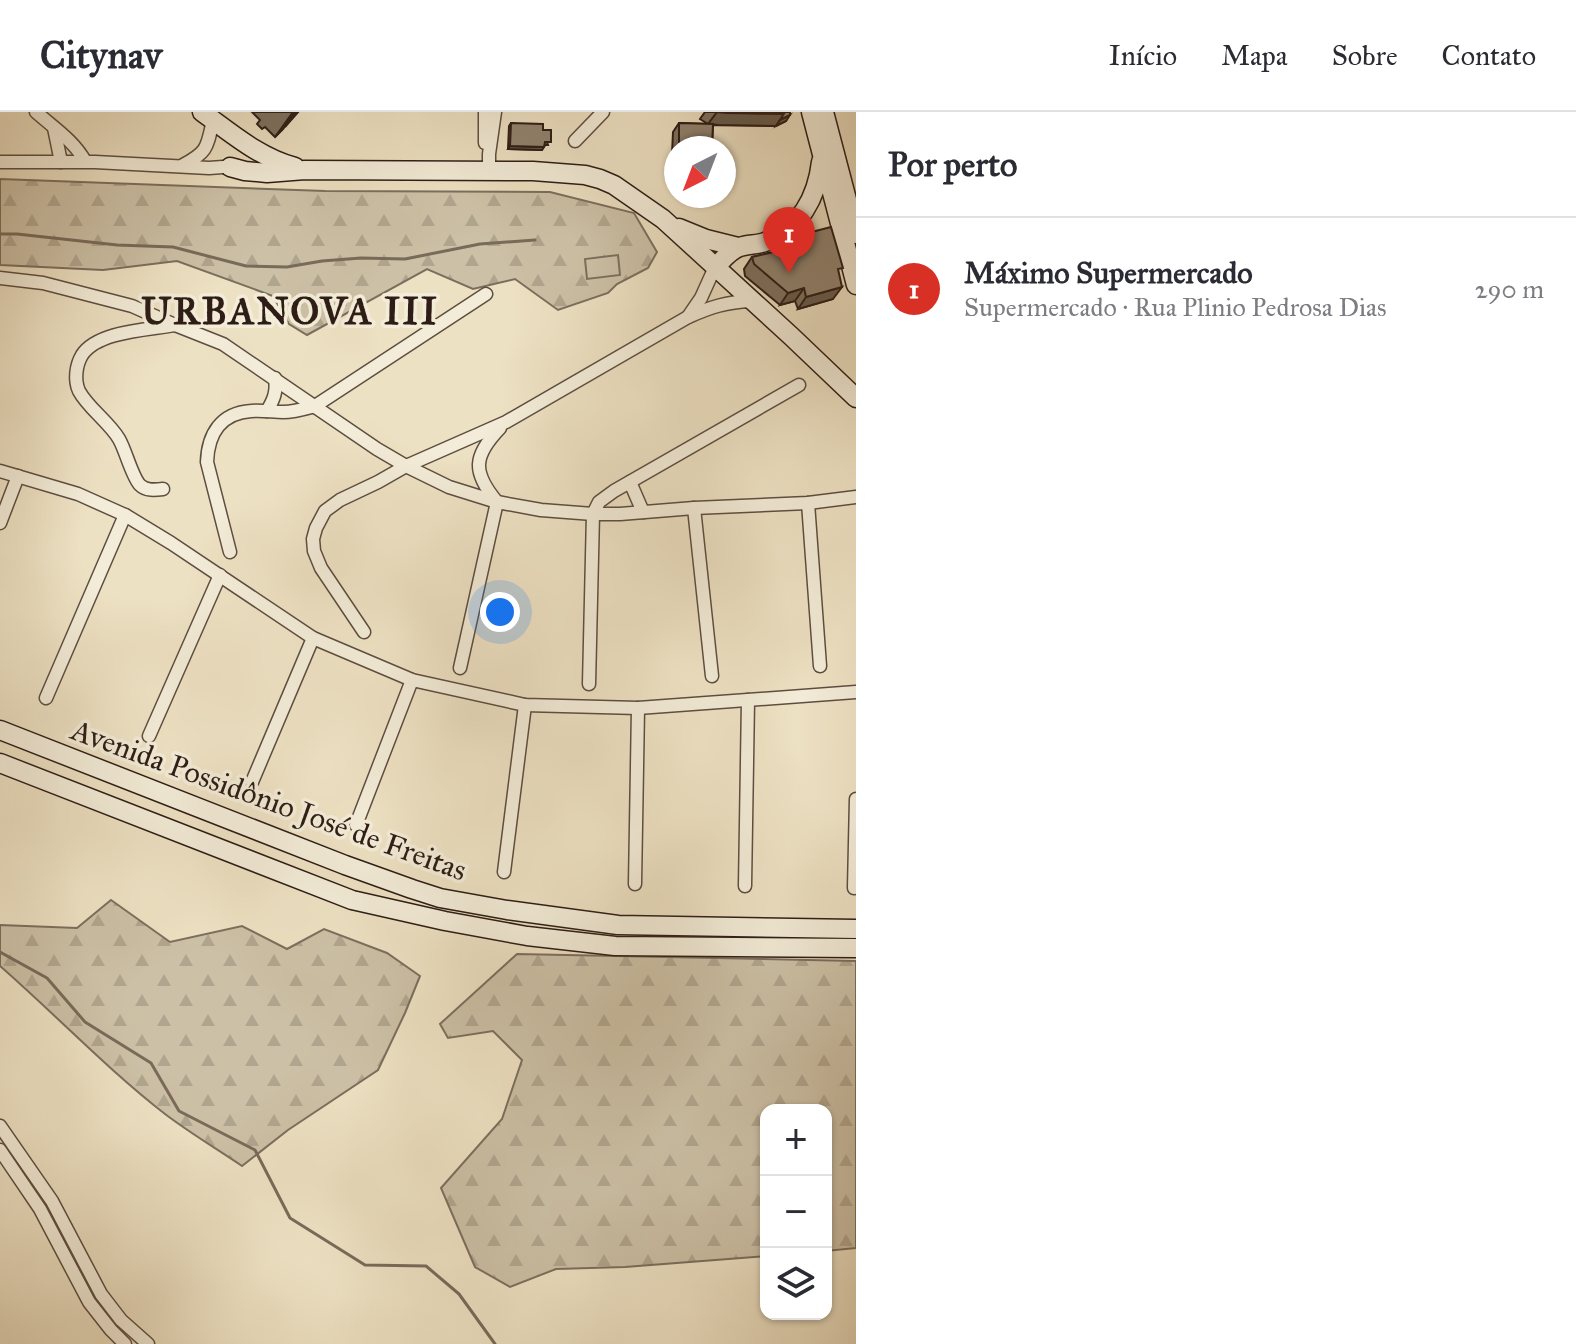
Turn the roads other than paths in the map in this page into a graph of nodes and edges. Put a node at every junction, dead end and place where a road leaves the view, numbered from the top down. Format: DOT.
graph roads {
  1 [pos="36,112"];
  2 [pos="485,112"];
  3 [pos="495,112"];
  4 [pos="603,112"];
  5 [pos="811,112"];
  6 [pos="824,112"];
  7 [pos="208,116"];
  8 [pos="54,128"];
  9 [pos="575,141"];
  10 [pos="203,153"];
  11 [pos="822,154"];
  12 [pos="85,161"];
  13 [pos="276,161"];
  14 [pos="0,162"];
  15 [pos="61,162"];
  16 [pos="489,162"];
  17 [pos="180,167"];
  18 [pos="230,167"];
  19 [pos="209,168"];
  20 [pos="305,170"];
  21 [pos="842,205"];
  22 [pos="806,210"];
  23 [pos="663,219"];
  24 [pos="856,234"];
  25 [pos="738,247"];
  26 [pos="715,267"];
  27 [pos="0,278"];
  28 [pos="856,285"];
  29 [pos="486,294"];
  30 [pos="751,301"];
  31 [pos="688,317"];
  32 [pos="175,325"];
  33 [pos="275,378"];
  34 [pos="847,382"];
  35 [pos="799,385"];
  36 [pos="856,398"];
  37 [pos="315,406"];
  38 [pos="267,411"];
  39 [pos="506,422"];
  40 [pos="406,466"];
  41 [pos="0,471"];
  42 [pos="18,476"];
  43 [pos="630,482"];
  44 [pos="163,489"];
  45 [pos="856,497"];
  46 [pos="497,502"];
  47 [pos="808,503"];
  48 [pos="694,508"];
  49 [pos="643,512"];
  50 [pos="593,514"];
  51 [pos="125,515"];
  52 [pos="0,523"];
  53 [pos="230,552"];
  54 [pos="220,575"];
  55 [pos="364,632"];
  56 [pos="313,638"];
  57 [pos="820,666"];
  58 [pos="460,668"];
  59 [pos="712,676"];
  60 [pos="412,680"];
  61 [pos="589,684"];
  62 [pos="856,692"];
  63 [pos="46,698"];
  64 [pos="748,700"];
  65 [pos="525,705"];
  66 [pos="638,708"];
  67 [pos="0,730"];
  68 [pos="149,736"];
  69 [pos="0,763"];
  70 [pos="252,782"];
  71 [pos="856,799"];
  72 [pos="356,825"];
  73 [pos="504,872"];
  74 [pos="635,884"];
  75 [pos="745,886"];
  76 [pos="854,888"];
  77 [pos="856,929"];
  78 [pos="856,948"];
  79 [pos="0,1126"];
  80 [pos="0,1150"];
  81 [pos="125,1344"];
  82 [pos="148,1344"];
  1 -- 8 [label="street"];
  2 -- 16 [label="street"];
  3 -- 16 [label="street"];
  4 -- 9 [label="street"];
  5 -- 11 [label="street"];
  6 -- 21 [label="street"];
  7 -- 10 [label="street"];
  7 -- 13 [label="street"];
  8 -- 12 [label="street"];
  8 -- 15 [label="street"];
  10 -- 17 [label="street"];
  10 -- 19 [label="street"];
  11 -- 21 [label="street"];
  11 -- 22 [label="street"];
  12 -- 15 [label="street"];
  12 -- 17 [label="street"];
  13 -- 18 [label="street"];
  13 -- 20 [label="street"];
  14 -- 15 [label="street"];
  16 -- 20 [label="street"];
  16 -- 23 [label="street"];
  17 -- 19 [label="street"];
  18 -- 19 [label="street"];
  18 -- 20 [label="street"];
  21 -- 22 [label="street"];
  21 -- 24 [label="street"];
  21 -- 28 [label="street"];
  22 -- 25 [label="street"];
  23 -- 25 [label="street"];
  23 -- 26 [label="street"];
  25 -- 26 [label="street"];
  26 -- 30 [label="street"];
  26 -- 31 [label="street"];
  27 -- 32 [label="street"];
  29 -- 37 [label="street"];
  30 -- 31 [label="street"];
  30 -- 34 [label="street"];
  31 -- 39 [label="street"];
  32 -- 33 [label="street"];
  32 -- 44 [label="street"];
  33 -- 37 [label="street"];
  33 -- 38 [label="street"];
  34 -- 36 [label="street"];
  35 -- 43 [label="street"];
  37 -- 38 [label="street"];
  37 -- 40 [label="street"];
  38 -- 53 [label="street"];
  39 -- 40 [label="street"];
  39 -- 46 [label="street"];
  40 -- 46 [label="street"];
  40 -- 55 [label="street"];
  41 -- 42 [label="street"];
  42 -- 51 [label="street"];
  42 -- 52 [label="street"];
  43 -- 49 [label="street"];
  43 -- 50 [label="street"];
  45 -- 47 [label="street"];
  46 -- 50 [label="street"];
  46 -- 58 [label="street"];
  47 -- 48 [label="street"];
  47 -- 57 [label="street"];
  48 -- 49 [label="street"];
  48 -- 59 [label="street"];
  49 -- 50 [label="street"];
  50 -- 61 [label="street"];
  51 -- 54 [label="street"];
  51 -- 63 [label="street"];
  54 -- 56 [label="street"];
  54 -- 68 [label="street"];
  56 -- 60 [label="street"];
  56 -- 70 [label="street"];
  60 -- 65 [label="street"];
  60 -- 72 [label="street"];
  62 -- 64 [label="street"];
  64 -- 66 [label="street"];
  64 -- 75 [label="street"];
  65 -- 66 [label="street"];
  65 -- 73 [label="street"];
  66 -- 74 [label="street"];
  67 -- 77 [label="street, Avenida Possidônio José de Freitas"];
  69 -- 78 [label="street, Avenida Possidônio José de Freitas"];
  71 -- 76 [label="street"];
  79 -- 82 [label="street"];
  80 -- 81 [label="street"];
}
